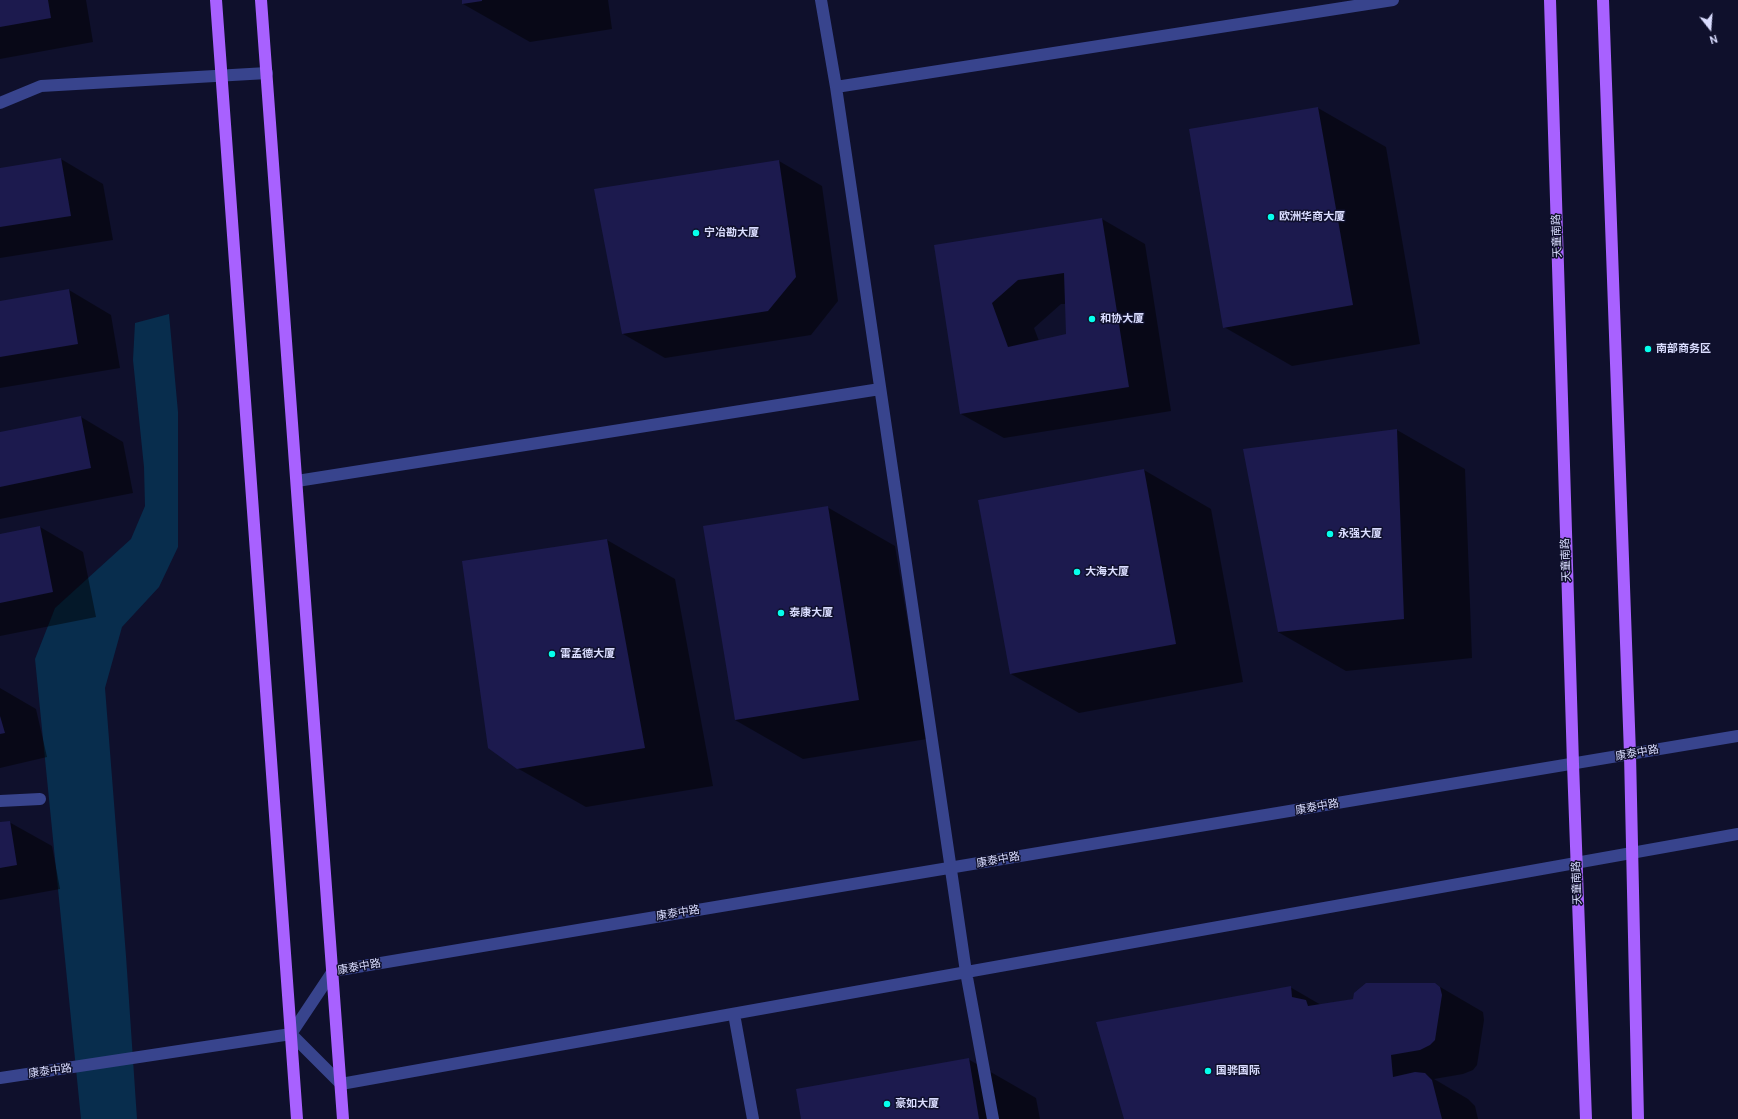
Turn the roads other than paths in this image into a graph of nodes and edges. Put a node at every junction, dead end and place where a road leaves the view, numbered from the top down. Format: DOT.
graph roads {
  1 [pos="216,0"];
  2 [pos="261,0"];
  3 [pos="821,0"];
  4 [pos="1393,0"];
  5 [pos="1550,0"];
  6 [pos="1603,0"];
  7 [pos="266,73"];
  8 [pos="221,76"];
  9 [pos="836,87"];
  10 [pos="0,103"];
  11 [pos="880,389"];
  12 [pos="296,481"];
  13 [pos="1738,736"];
  14 [pos="1630,754"];
  15 [pos="1573,764"];
  16 [pos="40,799"];
  17 [pos="0,801"];
  18 [pos="1738,834"];
  19 [pos="1632,853"];
  20 [pos="1576,863"];
  21 [pos="951,868"];
  22 [pos="333,971"];
  23 [pos="966,972"];
  24 [pos="734,1014"];
  25 [pos="291,1034"];
  26 [pos="0,1078"];
  27 [pos="341,1084"];
  28 [pos="297,1119"];
  29 [pos="343,1119"];
  30 [pos="753,1119"];
  31 [pos="993,1119"];
  32 [pos="1586,1119"];
  33 [pos="1638,1119"];
  1 -- 8 [label="main road"];
  2 -- 7 [label="main road"];
  3 -- 9 [label="street"];
  4 -- 9 [label="street"];
  5 -- 15 [label="main road, 天童南路"];
  6 -- 14 [label="main road"];
  7 -- 8 [label="street"];
  7 -- 12 [label="main road"];
  8 -- 10 [label="street"];
  8 -- 25 [label="main road"];
  9 -- 11 [label="street"];
  11 -- 12 [label="street"];
  11 -- 21 [label="street"];
  12 -- 22 [label="main road"];
  13 -- 14 [label="street, 康泰中路"];
  14 -- 15 [label="street, 康泰中路"];
  14 -- 19 [label="main road"];
  15 -- 20 [label="main road, 天童南路"];
  15 -- 21 [label="street, 康泰中路"];
  16 -- 17 [label="street"];
  18 -- 19 [label="street"];
  19 -- 20 [label="street"];
  19 -- 33 [label="main road"];
  20 -- 23 [label="street"];
  20 -- 32 [label="main road, 天童南路"];
  21 -- 22 [label="street, 康泰中路"];
  21 -- 23 [label="street"];
  22 -- 25 [label="street, 康泰中路"];
  22 -- 27 [label="main road"];
  23 -- 24 [label="street"];
  23 -- 31 [label="street"];
  24 -- 27 [label="street"];
  24 -- 30 [label="street"];
  25 -- 26 [label="street, 康泰中路"];
  25 -- 27 [label="street"];
  25 -- 28 [label="main road"];
  27 -- 29 [label="main road"];
}
